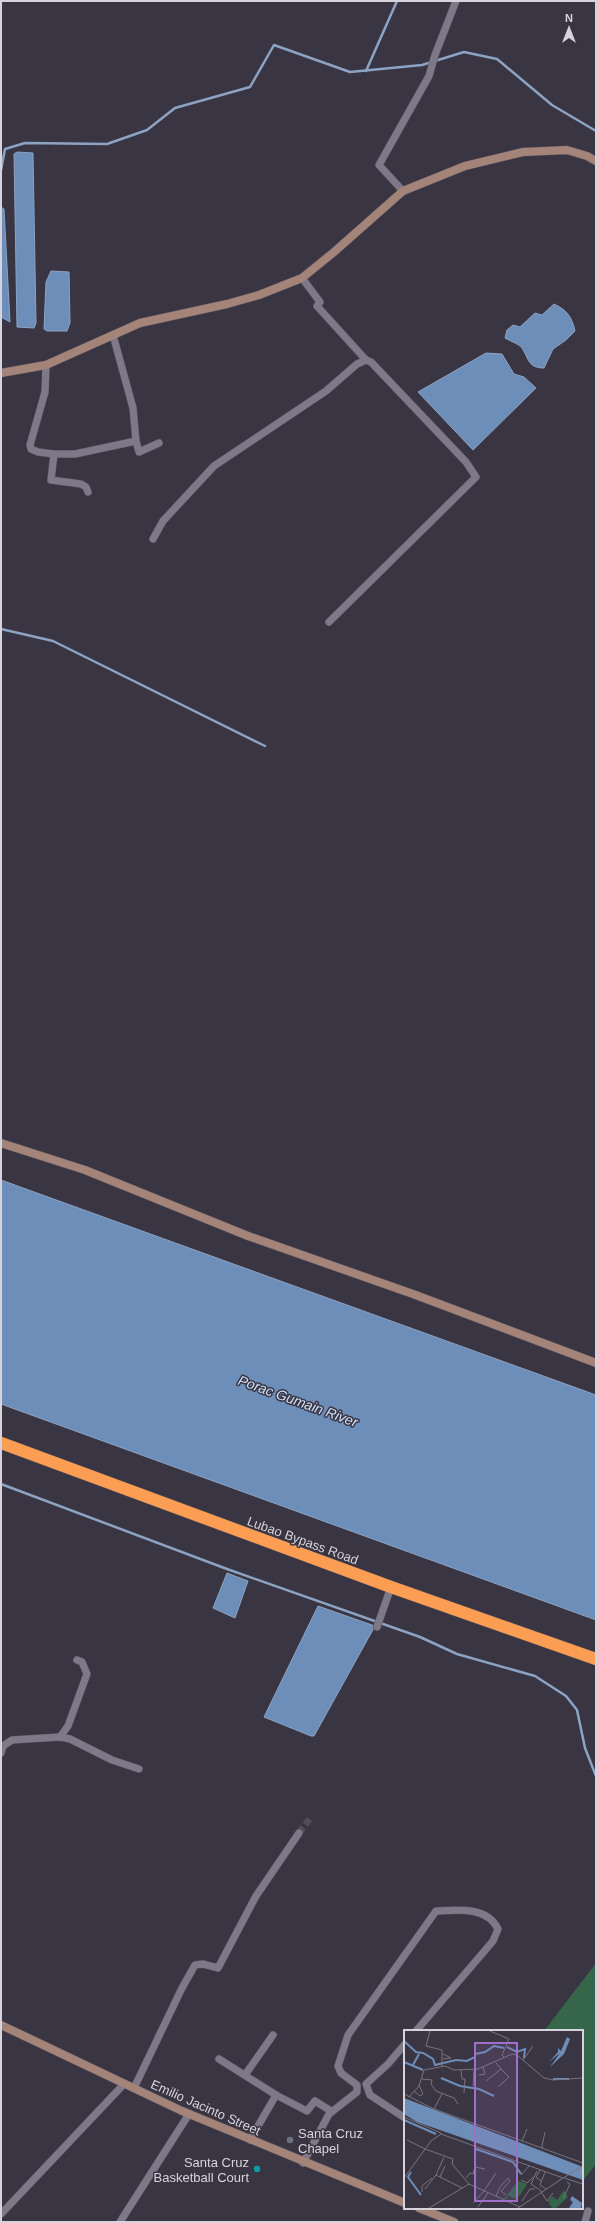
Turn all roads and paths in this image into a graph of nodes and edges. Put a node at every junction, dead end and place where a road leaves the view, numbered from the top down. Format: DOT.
graph roads {
  1 [pos="456,1"];
  2 [pos="596,161"];
  3 [pos="403,191"];
  4 [pos="302,278"];
  5 [pos="113,335"];
  6 [pos="366,360"];
  7 [pos="46,365"];
  8 [pos="1,373"];
  9 [pos="136,441"];
  10 [pos="159,443"];
  11 [pos="54,454"];
  12 [pos="88,492"];
  13 [pos="153,539"];
  14 [pos="329,622"];
  15 [pos="1,1143"];
  16 [pos="596,1363"];
  17 [pos="1,1443"];
  18 [pos="391,1587"];
  19 [pos="378,1624"];
  20 [pos="77,1660"];
  21 [pos="596,1660"];
  22 [pos="60,1737"];
  23 [pos="1,1753"];
  24 [pos="139,1769"];
  25 [pos="299,1833"];
  26 [pos="1,2026"];
  27 [pos="417,2030"];
  28 [pos="274,2035"];
  29 [pos="404,2045"];
  30 [pos="219,2059"];
  31 [pos="245,2075"];
  32 [pos="124,2084"];
  33 [pos="134,2088"];
  34 [pos="356,2088"];
  35 [pos="367,2089"];
  36 [pos="276,2095"];
  37 [pos="331,2111"];
  38 [pos="189,2114"];
  39 [pos="404,2117"];
  40 [pos="250,2140"];
  41 [pos="303,2162"];
  42 [pos="404,2203"];
  43 [pos="422,2209"];
  44 [pos="588,2211"];
  45 [pos="1,2214"];
  46 [pos="120,2222"];
  47 [pos="454,2222"];
  48 [pos="585,2222"];
  1 -- 3 [label="street"];
  2 -- 3 [label="street"];
  3 -- 4 [label="street"];
  4 -- 5 [label="street"];
  4 -- 6 [label="street"];
  5 -- 7 [label="street"];
  5 -- 9 [label="street"];
  6 -- 13 [label="street"];
  6 -- 14 [label="street"];
  7 -- 8 [label="street"];
  7 -- 11 [label="street"];
  9 -- 10 [label="street"];
  9 -- 11 [label="street"];
  11 -- 12 [label="street"];
  15 -- 16 [label="street"];
  17 -- 18 [label="highway, Lubao Bypass Road"];
  18 -- 19 [label="street"];
  18 -- 21 [label="highway, Lubao Bypass Road"];
  20 -- 22 [label="street"];
  22 -- 23 [label="street"];
  22 -- 24 [label="street"];
  25 -- 33 [label="street"];
  26 -- 32 [label="street, Emilio Jacinto Street"];
  27 -- 34 [label="street"];
  28 -- 31 [label="street"];
  29 -- 35 [label="street"];
  30 -- 31 [label="street"];
  31 -- 36 [label="street"];
  32 -- 33 [label="street, Emilio Jacinto Street"];
  32 -- 45 [label="street"];
  33 -- 38 [label="street, Emilio Jacinto Street"];
  34 -- 35 [label="street"];
  34 -- 37 [label="street"];
  35 -- 39 [label="street"];
  36 -- 37 [label="street"];
  36 -- 40 [label="street"];
  37 -- 41 [label="street"];
  38 -- 40 [label="street, Emilio Jacinto Street"];
  38 -- 46 [label="street"];
  40 -- 41 [label="street, Emilio Jacinto Street"];
  41 -- 42 [label="street, Emilio Jacinto Street"];
  43 -- 47 [label="street"];
  44 -- 48 [label="street"];
}
